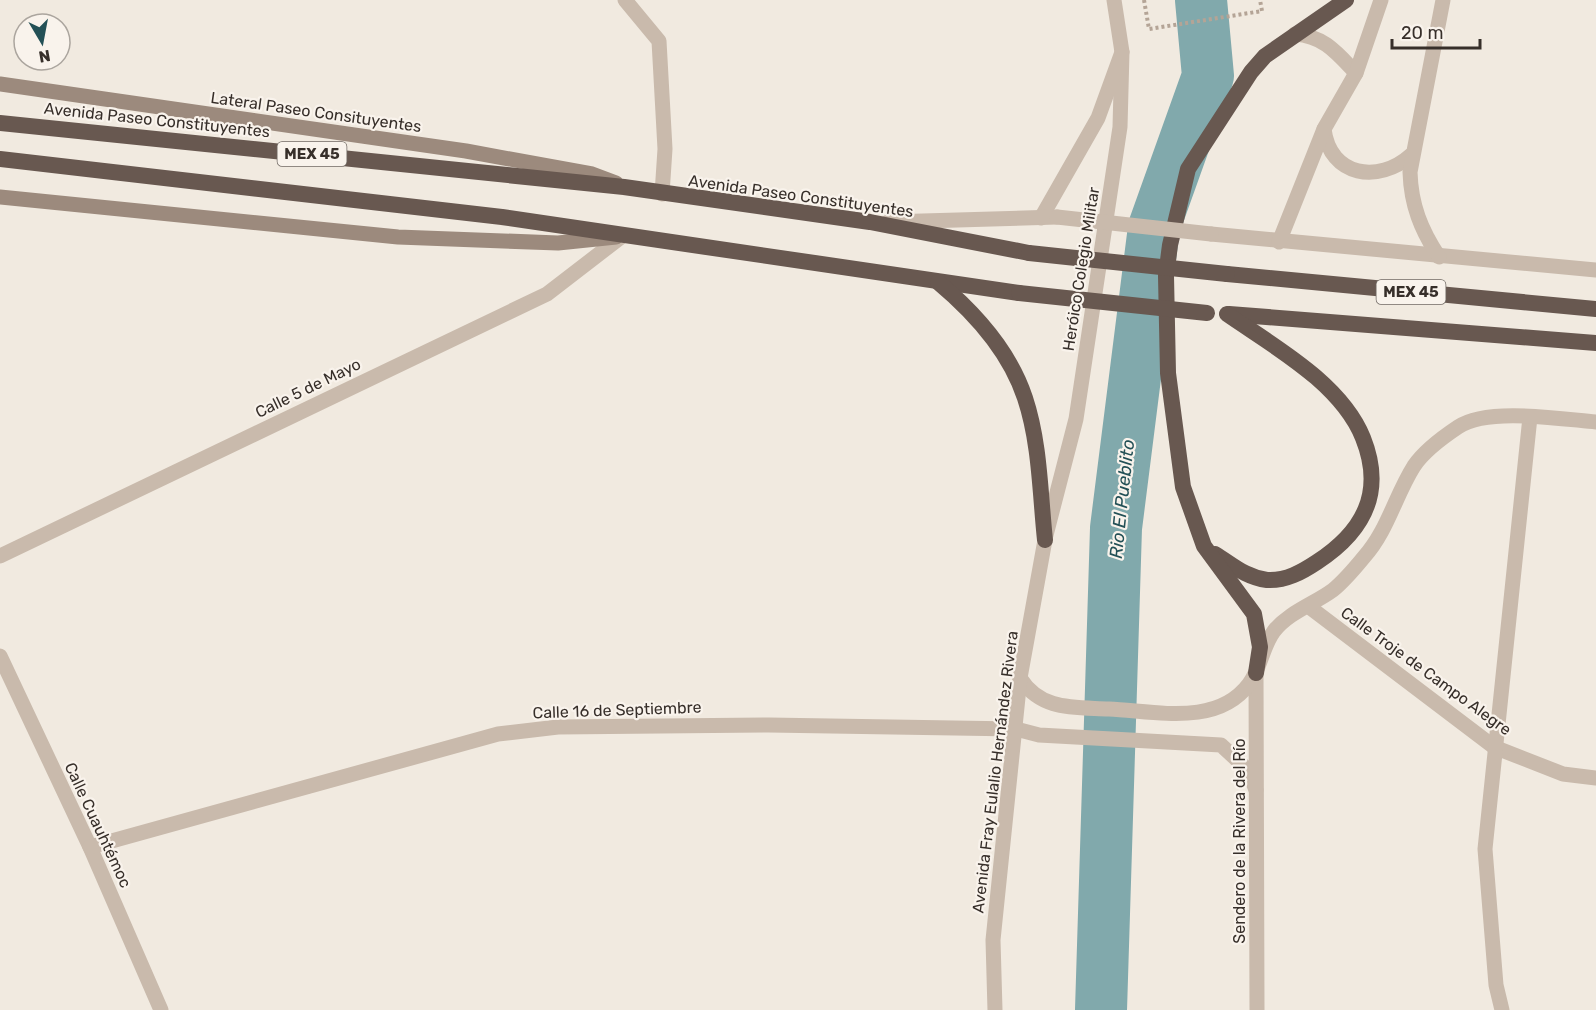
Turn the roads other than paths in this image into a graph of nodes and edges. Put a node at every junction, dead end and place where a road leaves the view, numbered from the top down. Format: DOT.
graph roads {
  1 [pos="625,0"];
  2 [pos="1114,0"];
  3 [pos="1346,0"];
  4 [pos="1381,0"];
  5 [pos="1443,0"];
  6 [pos="1295,34"];
  7 [pos="1122,52"];
  8 [pos="1356,73"];
  9 [pos="0,84"];
  10 [pos="0,123"];
  11 [pos="1324,129"];
  12 [pos="1411,155"];
  13 [pos="0,159"];
  14 [pos="624,187"];
  15 [pos="662,194"];
  16 [pos="0,197"];
  17 [pos="1041,218"];
  18 [pos="870,222"];
  19 [pos="621,237"];
  20 [pos="1279,242"];
  21 [pos="1439,257"];
  22 [pos="1596,270"];
  23 [pos="938,281"];
  24 [pos="1596,309"];
  25 [pos="1227,314"];
  26 [pos="1596,343"];
  27 [pos="1530,417"];
  28 [pos="1596,423"];
  29 [pos="1045,540"];
  30 [pos="1204,546"];
  31 [pos="0,556"];
  32 [pos="1308,606"];
  33 [pos="0,656"];
  34 [pos="1256,673"];
  35 [pos="1020,678"];
  36 [pos="1016,729"];
  37 [pos="1494,747"];
  38 [pos="1596,778"];
  39 [pos="1256,793"];
  40 [pos="90,846"];
  41 [pos="161,1010"];
  42 [pos="995,1010"];
  43 [pos="1257,1010"];
  44 [pos="1502,1010"];
  1 -- 15 [label="street"];
  2 -- 7 [label="street, Heróico Colegio Militar"];
  3 -- 6 [label="highway"];
  4 -- 8 [label="street"];
  5 -- 12 [label="street"];
  6 -- 8 [label="street"];
  6 -- 30 [label="highway"];
  7 -- 17 [label="street"];
  7 -- 29 [label="street, Heróico Colegio Militar"];
  8 -- 11 [label="street"];
  9 -- 14 [label="main road, Lateral Paseo Consituyentes"];
  10 -- 14 [label="highway, Avenida Paseo Constituyentes / MEX 45"];
  11 -- 12 [label="street"];
  11 -- 20 [label="street"];
  12 -- 21 [label="street"];
  13 -- 19 [label="highway, MEX 45"];
  14 -- 15 [label="highway, Avenida Paseo Constituyentes / MEX 45"];
  15 -- 18 [label="highway, Avenida Paseo Constituyentes / MEX 45"];
  16 -- 19 [label="main road"];
  17 -- 18 [label="street"];
  17 -- 20 [label="street, bridge"];
  18 -- 24 [label="highway, Avenida Paseo Constituyentes / MEX 45, bridge"];
  19 -- 23 [label="highway, MEX 45"];
  19 -- 31 [label="street, Calle 5 de Mayo"];
  20 -- 21 [label="street"];
  21 -- 22 [label="street"];
  23 -- 25 [label="highway, MEX 45, bridge"];
  23 -- 29 [label="highway"];
  25 -- 26 [label="highway, MEX 45"];
  25 -- 30 [label="highway"];
  27 -- 28 [label="street"];
  27 -- 32 [label="street"];
  27 -- 37 [label="street"];
  29 -- 35 [label="street, Avenida Fray Eulalio Hernández Rivera"];
  30 -- 34 [label="highway"];
  32 -- 34 [label="street"];
  32 -- 37 [label="street, Calle Troje de Campo Alegre"];
  33 -- 40 [label="street, Calle Cuauhtémoc"];
  34 -- 35 [label="street"];
  34 -- 39 [label="street, Sendero de la Rivera del Río"];
  35 -- 36 [label="street, Avenida Fray Eulalio Hernández Rivera"];
  36 -- 39 [label="street, Calle 16 de Septiembre"];
  36 -- 40 [label="street, Calle 16 de Septiembre"];
  36 -- 42 [label="street, Avenida Fray Eulalio Hernández Rivera"];
  37 -- 38 [label="street, Calle Troje de Campo Alegre"];
  37 -- 44 [label="street"];
  39 -- 43 [label="street, Sendero de la Rivera del Río"];
  40 -- 41 [label="street, Calle Cuauhtémoc"];
}
